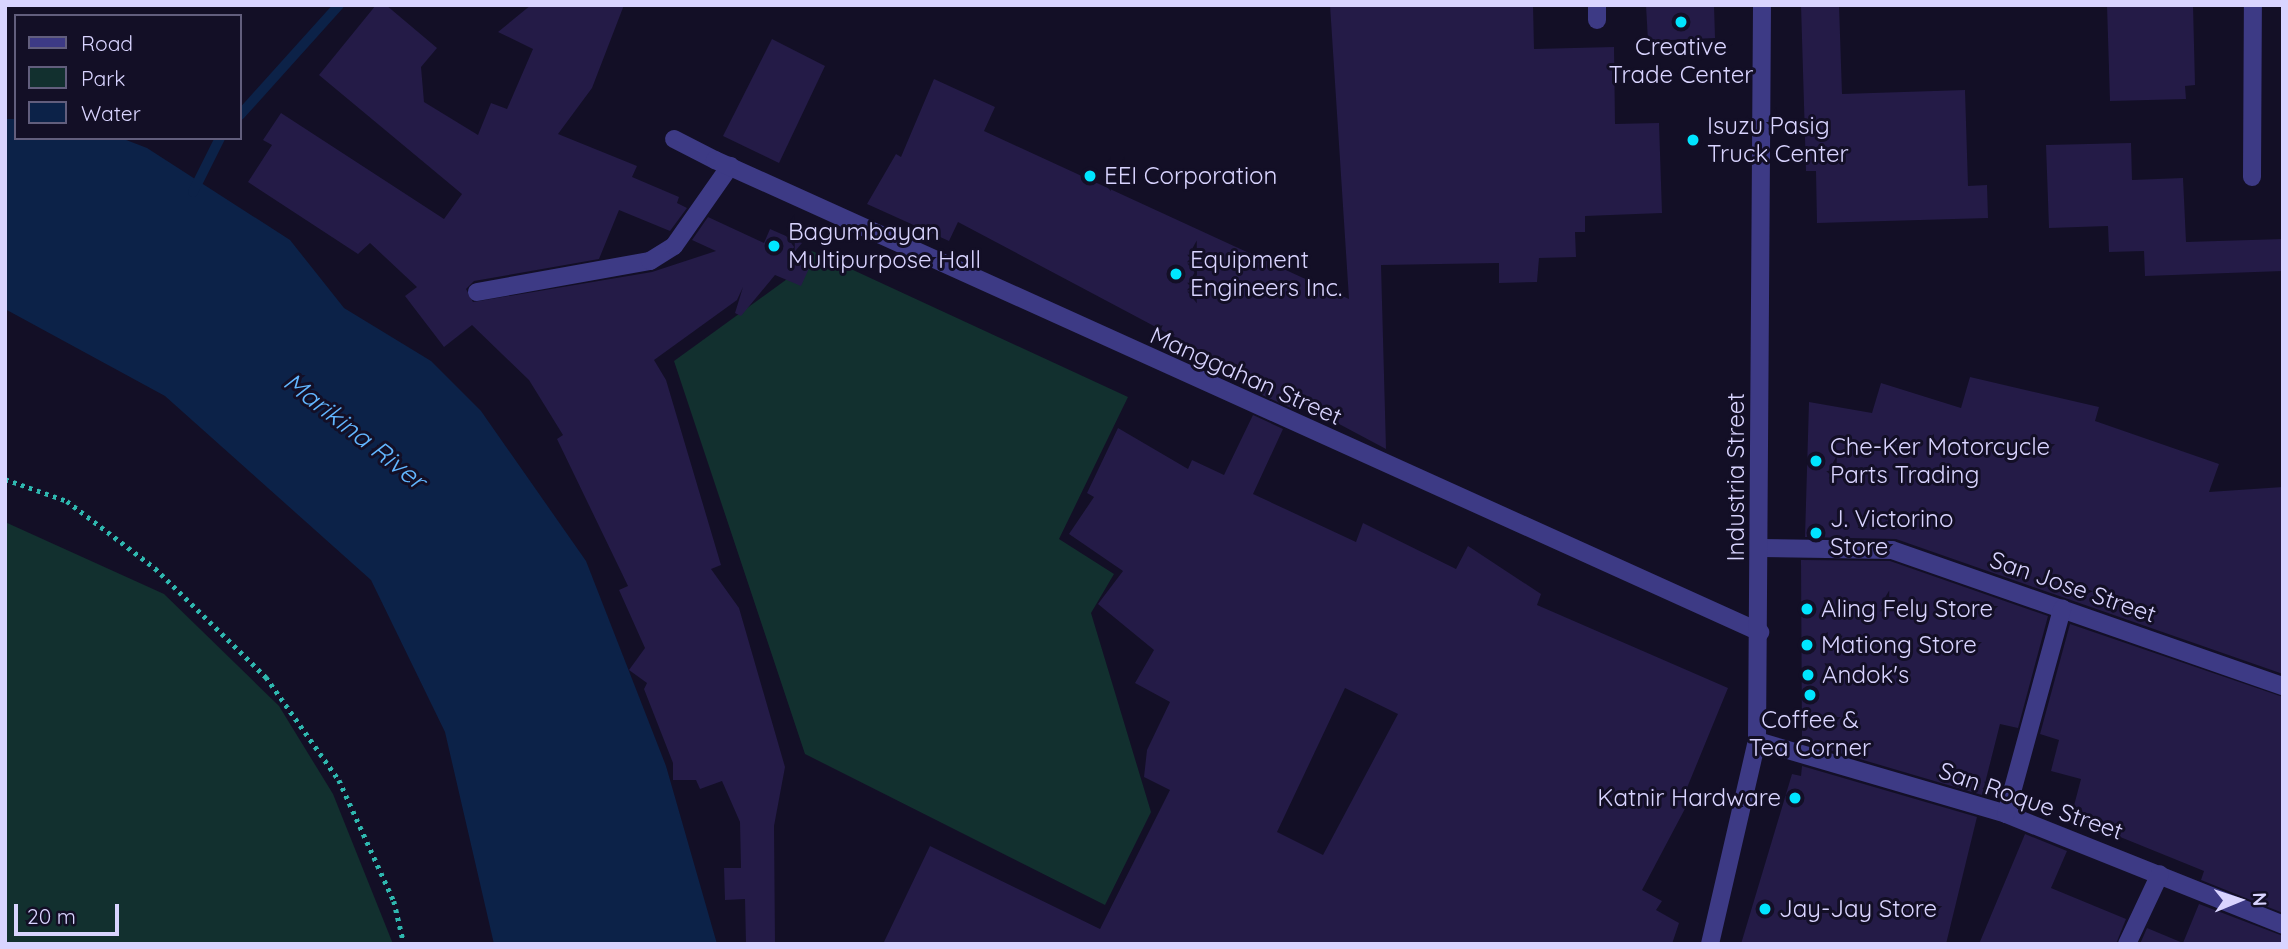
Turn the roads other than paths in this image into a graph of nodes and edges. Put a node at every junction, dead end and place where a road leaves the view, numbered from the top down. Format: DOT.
graph roads {
  1 [pos="1762,5"];
  2 [pos="2253,5"];
  3 [pos="674,139"];
  4 [pos="723,163"];
  5 [pos="2252,177"];
  6 [pos="477,292"];
  7 [pos="1760,548"];
  8 [pos="2062,609"];
  9 [pos="1760,632"];
  10 [pos="2283,686"];
  11 [pos="1757,741"];
  12 [pos="2007,814"];
  13 [pos="2160,874"];
  14 [pos="2283,925"];
  15 [pos="1710,944"];
  16 [pos="2127,944"];
  1 -- 7 [label="street, Industria Street"];
  2 -- 5 [label="street"];
  3 -- 4 [label="street, Manggahan Street"];
  4 -- 6 [label="street"];
  4 -- 9 [label="street, Manggahan Street"];
  7 -- 8 [label="street, San Jose Street"];
  7 -- 9 [label="street, Industria Street"];
  8 -- 10 [label="street, San Jose Street"];
  8 -- 12 [label="street"];
  9 -- 11 [label="street, Industria Street"];
  11 -- 12 [label="street, San Roque Street"];
  11 -- 15 [label="street, Industria Street"];
  12 -- 13 [label="street, San Roque Street"];
  13 -- 14 [label="street, San Roque Street"];
  13 -- 16 [label="street"];
}
